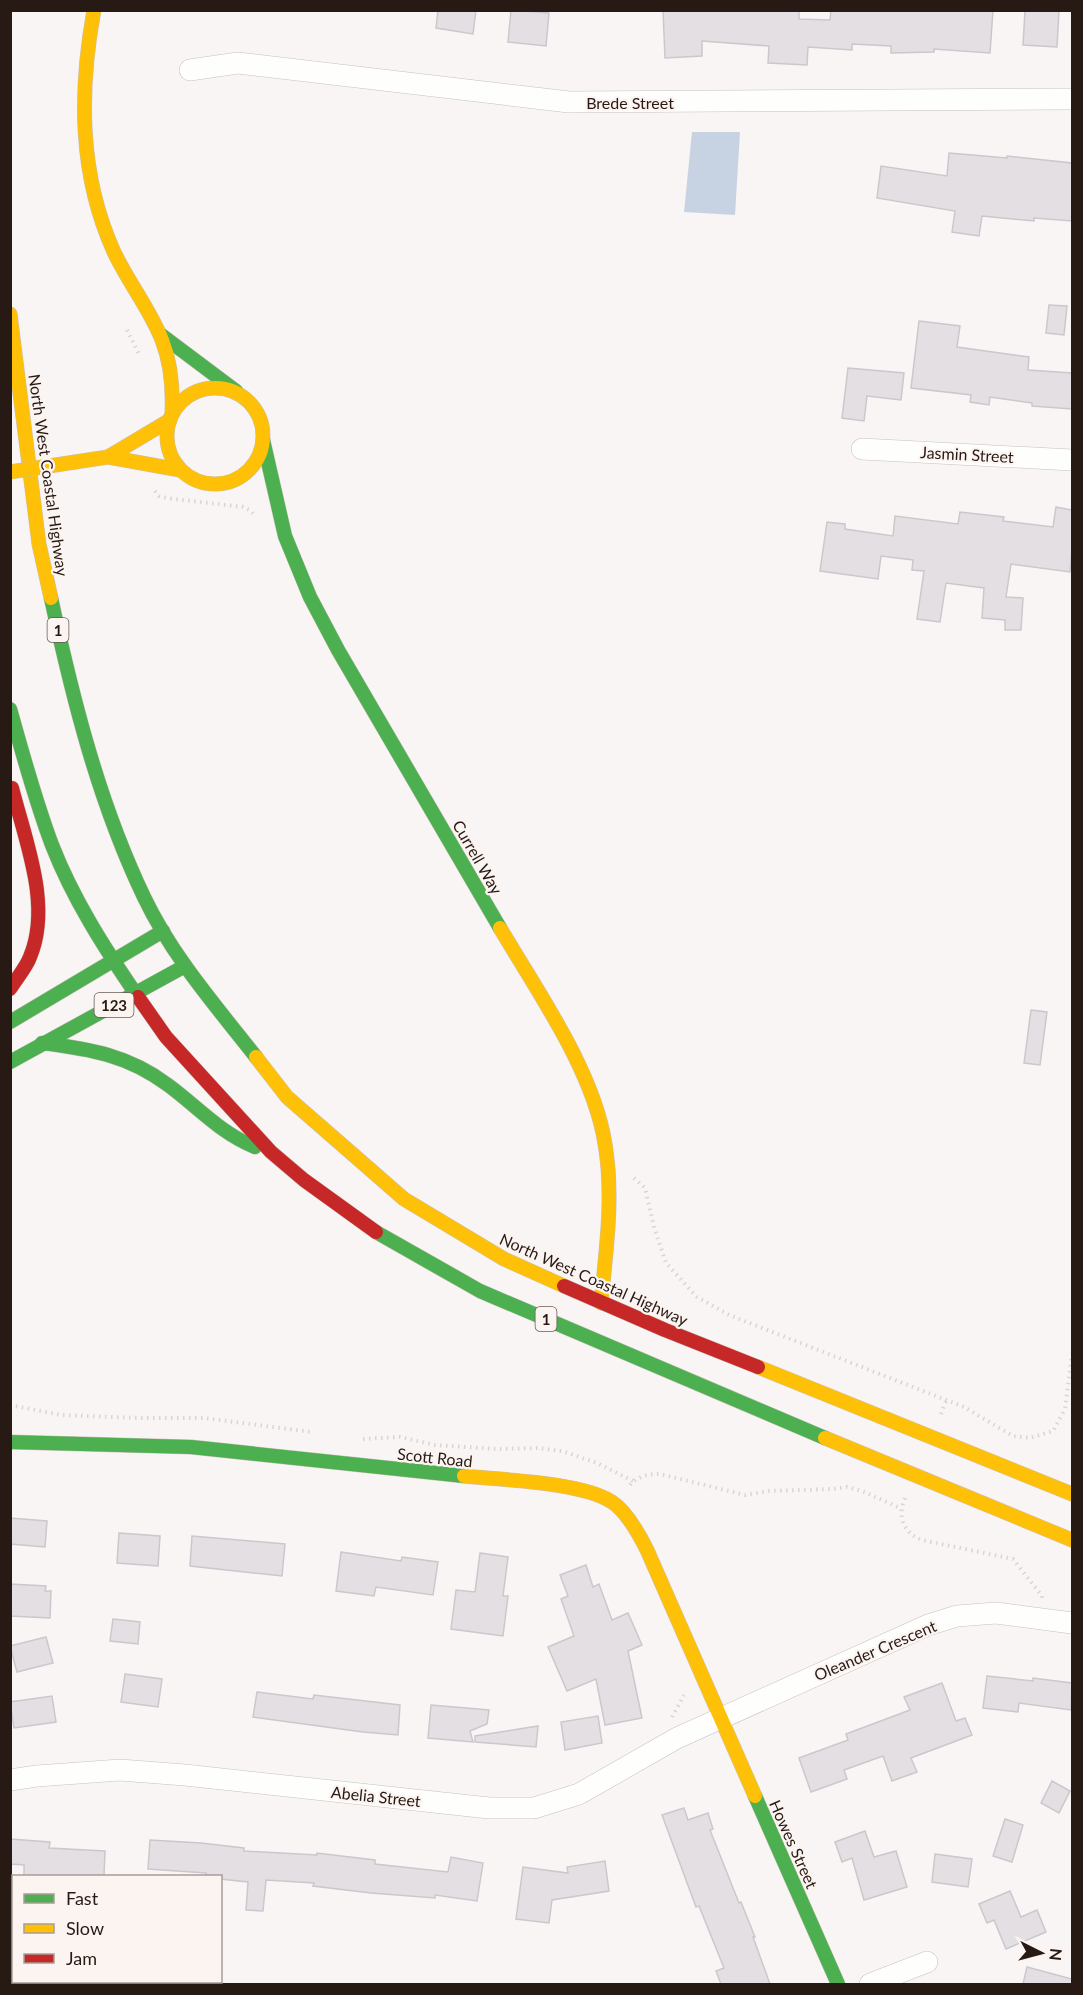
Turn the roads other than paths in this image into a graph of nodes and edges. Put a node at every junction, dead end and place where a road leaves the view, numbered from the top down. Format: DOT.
graph roads {
  1 [pos="94,10"];
  2 [pos="190,70"];
  3 [pos="1072,99"];
  4 [pos="10,314"];
  5 [pos="160,334"];
  6 [pos="239,394"];
  7 [pos="171,416"];
  8 [pos="263,440"];
  9 [pos="862,449"];
  10 [pos="108,457"];
  11 [pos="1072,460"];
  12 [pos="180,470"];
  13 [pos="10,472"];
  14 [pos="11,713"];
  15 [pos="163,931"];
  16 [pos="114,960"];
  17 [pos="185,966"];
  18 [pos="10,989"];
  19 [pos="136,994"];
  20 [pos="10,1022"];
  21 [pos="42,1043"];
  22 [pos="10,1062"];
  23 [pos="271,1152"];
  24 [pos="601,1303"];
  25 [pos="10,1442"];
  26 [pos="1072,1494"];
  27 [pos="1072,1540"];
  28 [pos="1072,1623"];
  29 [pos="721,1717"];
  30 [pos="10,1780"];
  31 [pos="927,1962"];
  32 [pos="838,1984"];
  33 [pos="870,1984"];
  1 -- 5 [label="main road"];
  2 -- 3 [label="street, Brede Street"];
  4 -- 15 [label="main road, North West Coastal Highway / 1"];
  5 -- 6 [label="main road"];
  5 -- 7 [label="main road"];
  6 -- 7 [label="main road"];
  6 -- 8 [label="main road"];
  7 -- 10 [label="main road"];
  7 -- 12 [label="main road"];
  8 -- 12 [label="main road"];
  8 -- 24 [label="main road, Currell Way"];
  9 -- 11 [label="street, Jasmin Street"];
  10 -- 12 [label="main road"];
  10 -- 13 [label="main road, bridge"];
  14 -- 16 [label="main road, 1"];
  14 -- 18 [label="main road"];
  15 -- 16 [label="main road, 123"];
  15 -- 17 [label="main road, North West Coastal Highway / 1"];
  16 -- 19 [label="main road, 1"];
  16 -- 20 [label="main road, 123"];
  17 -- 19 [label="main road, 123"];
  17 -- 24 [label="main road, North West Coastal Highway / 1"];
  19 -- 21 [label="main road, 123"];
  19 -- 23 [label="main road, 1"];
  21 -- 22 [label="main road, 123"];
  21 -- 23 [label="main road"];
  23 -- 27 [label="main road, 1"];
  24 -- 26 [label="main road, North West Coastal Highway / 1"];
  25 -- 29 [label="main road, Scott Road"];
  28 -- 29 [label="street, Oleander Crescent"];
  29 -- 30 [label="street, Abelia Street"];
  29 -- 32 [label="main road, Howes Street"];
  31 -- 33 [label="street"];
}
